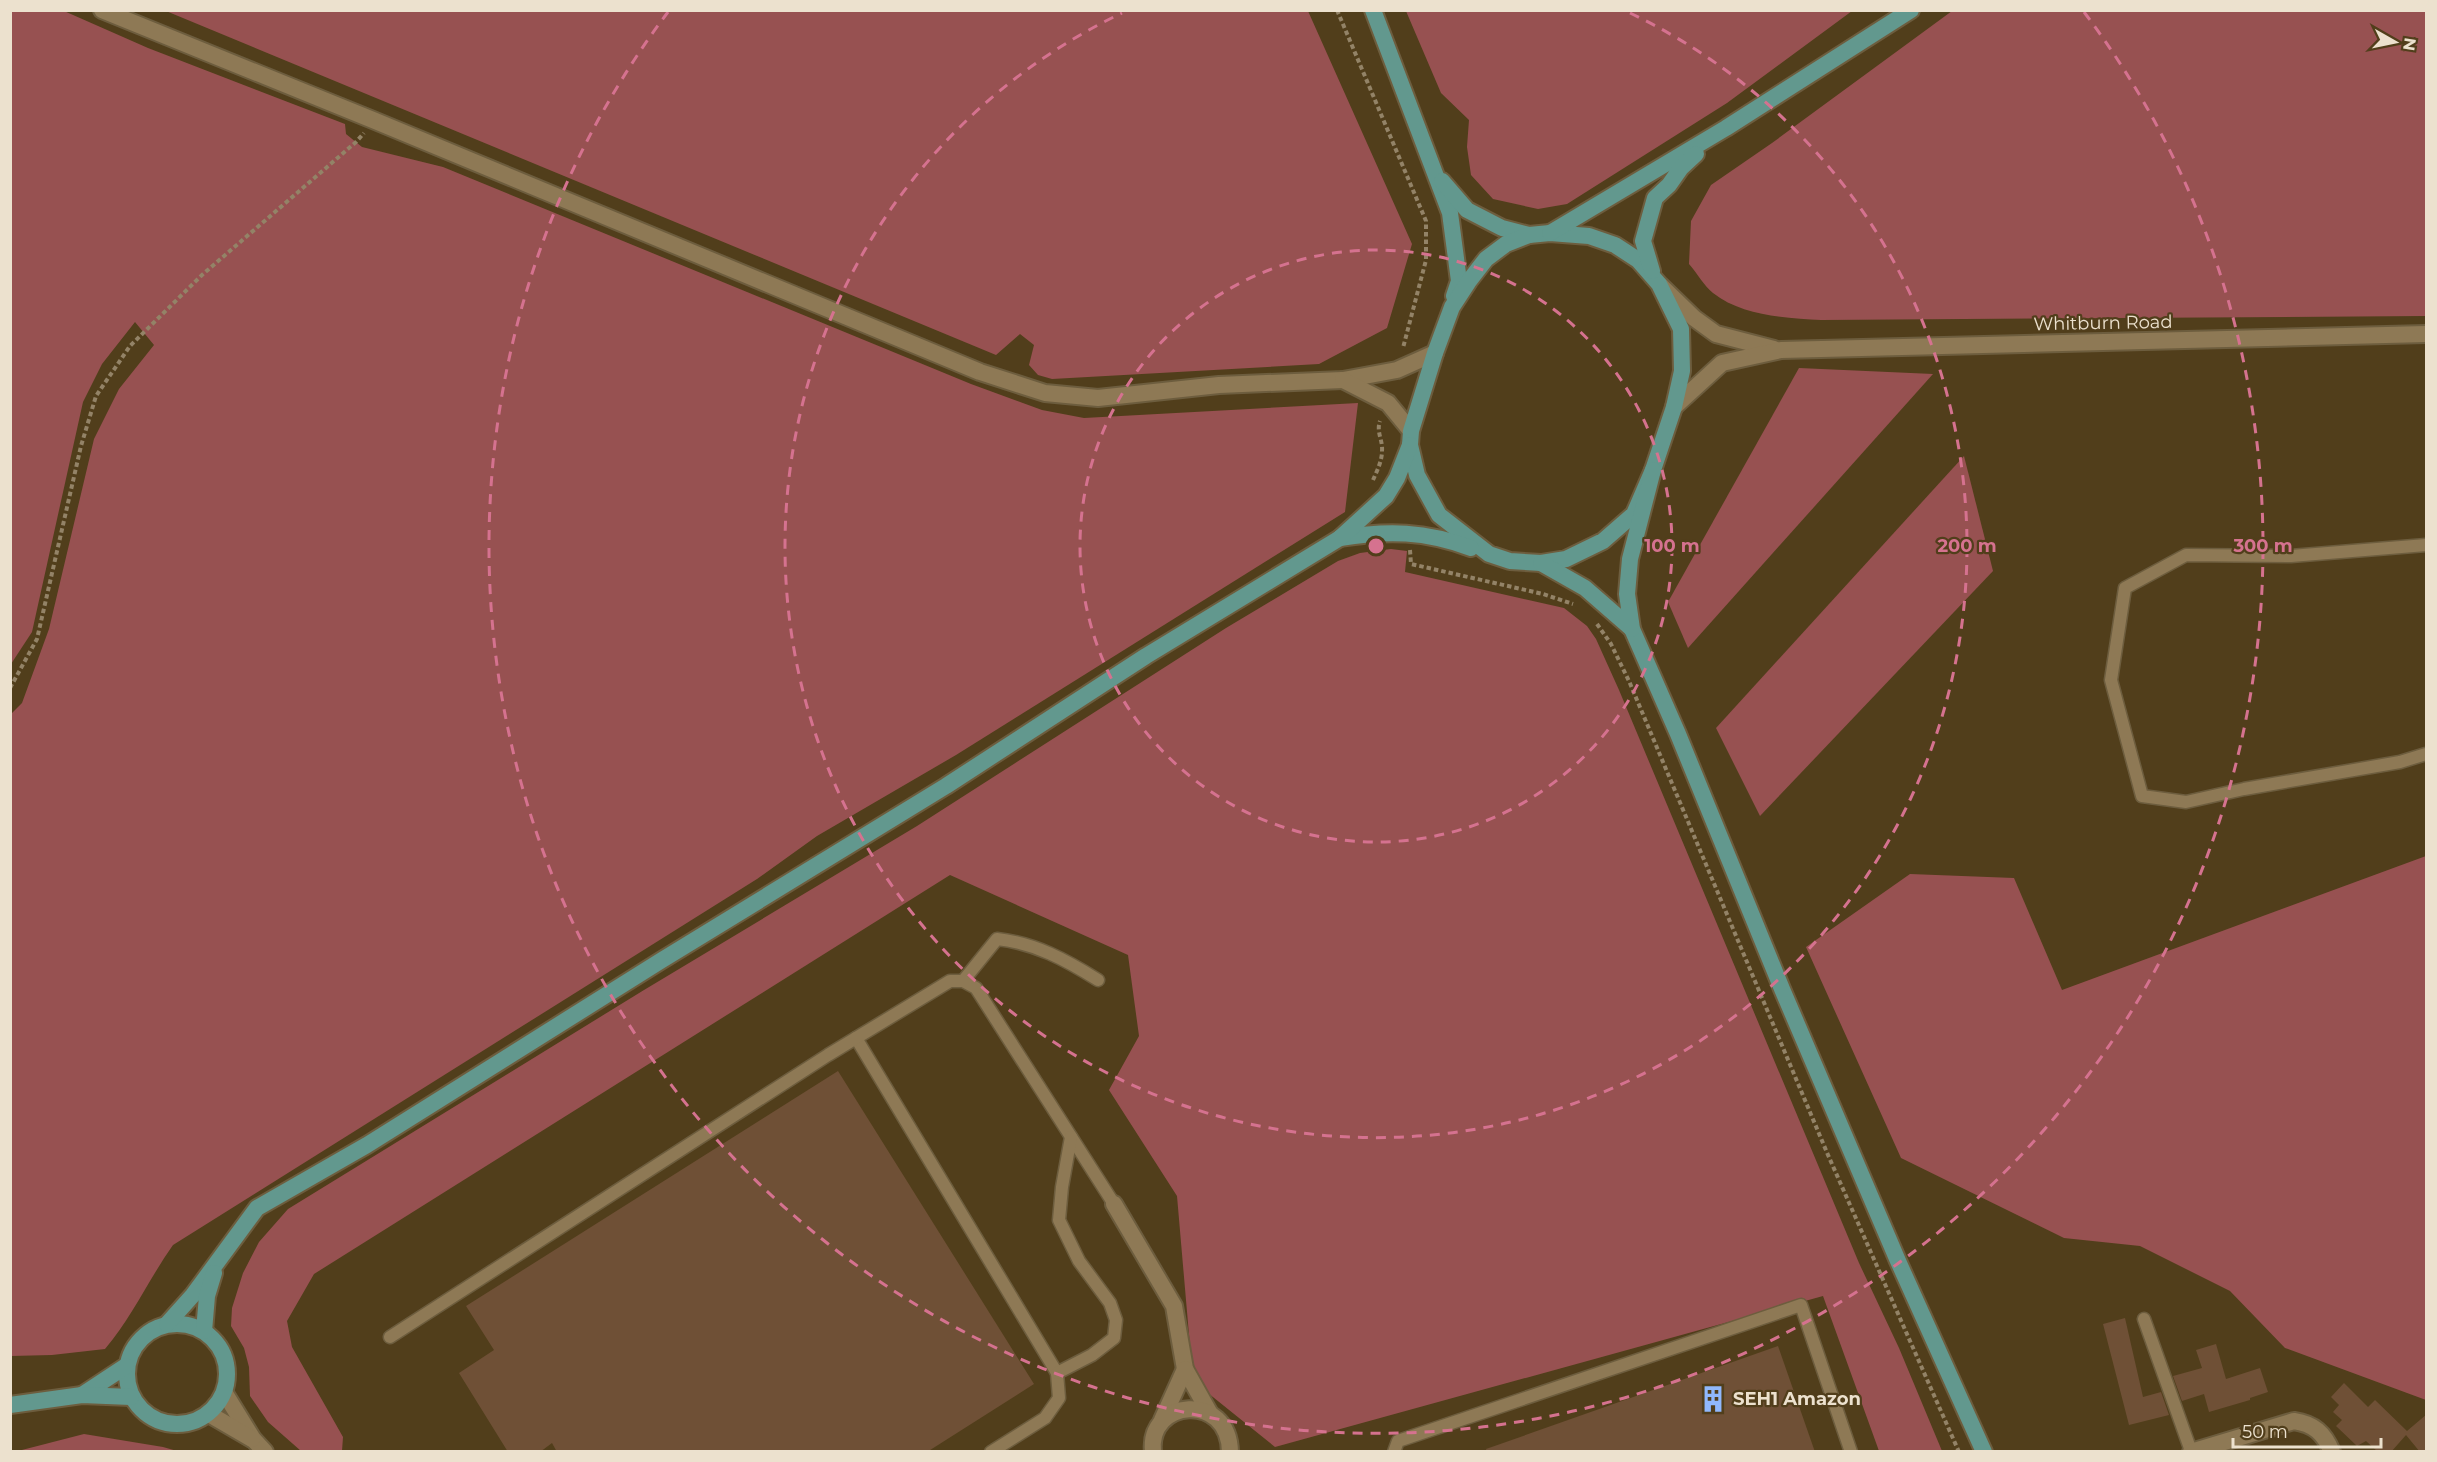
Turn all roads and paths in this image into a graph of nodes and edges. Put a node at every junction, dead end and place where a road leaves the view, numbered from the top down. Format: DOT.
graph roads {
  1 [pos="102,10"];
  2 [pos="1337,10"];
  3 [pos="1372,10"];
  4 [pos="1911,10"];
  5 [pos="374,120"];
  6 [pos="1726,128"];
  7 [pos="1432,169"];
  8 [pos="1550,233"];
  9 [pos="1529,235"];
  10 [pos="1657,280"];
  11 [pos="1444,328"];
  12 [pos="2427,334"];
  13 [pos="1781,350"];
  14 [pos="1435,353"];
  15 [pos="1397,370"];
  16 [pos="1343,380"];
  17 [pos="1388,403"];
  18 [pos="1674,407"];
  19 [pos="1411,438"];
  20 [pos="1653,470"];
  21 [pos="1386,496"];
  22 [pos="1408,533"];
  23 [pos="1340,538"];
  24 [pos="2427,545"];
  25 [pos="1489,554"];
  26 [pos="1541,563"];
  27 [pos="1578,606"];
  28 [pos="1593,619"];
  29 [pos="1632,629"];
  30 [pos="10,688"];
  31 [pos="2427,754"];
  32 [pos="1098,980"];
  33 [pos="963,981"];
  34 [pos="856,1038"];
  35 [pos="1071,1137"];
  36 [pos="1114,1204"];
  37 [pos="217,1261"];
  38 [pos="2144,1319"];
  39 [pos="167,1324"];
  40 [pos="204,1331"];
  41 [pos="390,1337"];
  42 [pos="126,1366"];
  43 [pos="1185,1369"];
  44 [pos="1057,1373"];
  45 [pos="224,1392"];
  46 [pos="82,1395"];
  47 [pos="131,1397"];
  48 [pos="10,1405"];
  49 [pos="1209,1412"];
  50 [pos="209,1414"];
  51 [pos="1161,1422"];
  52 [pos="259,1446"];
  53 [pos="1152,1450"];
  54 [pos="2191,1451"];
  55 [pos="991,1452"];
  56 [pos="1230,1452"];
  57 [pos="1394,1452"];
  58 [pos="1851,1452"];
  59 [pos="1959,1452"];
  60 [pos="1984,1452"];
  61 [pos="2332,1452"];
  1 -- 5 [label="street"];
  2 -- 15 [label="path"];
  3 -- 7 [label="main road"];
  4 -- 6 [label="main road"];
  5 -- 16 [label="street"];
  5 -- 30 [label="path"];
  6 -- 8 [label="main road"];
  6 -- 10 [label="main road"];
  7 -- 9 [label="main road"];
  7 -- 11 [label="main road"];
  8 -- 9 [label="main road"];
  8 -- 10 [label="main road"];
  9 -- 11 [label="main road"];
  10 -- 13 [label="street, Whitburn Road"];
  10 -- 18 [label="main road"];
  11 -- 14 [label="main road"];
  12 -- 13 [label="street, Whitburn Road"];
  13 -- 18 [label="street, Whitburn Road"];
  14 -- 15 [label="street"];
  14 -- 19 [label="main road"];
  15 -- 16 [label="street"];
  16 -- 17 [label="street"];
  17 -- 19 [label="street"];
  17 -- 21 [label="path"];
  18 -- 20 [label="main road"];
  19 -- 21 [label="main road"];
  19 -- 25 [label="main road"];
  20 -- 26 [label="main road"];
  20 -- 29 [label="main road"];
  21 -- 23 [label="main road"];
  22 -- 23 [label="main road"];
  22 -- 25 [label="main road"];
  22 -- 27 [label="path"];
  23 -- 37 [label="main road"];
  24 -- 31 [label="lane"];
  25 -- 26 [label="main road"];
  26 -- 29 [label="main road"];
  28 -- 59 [label="path"];
  29 -- 60 [label="main road"];
  32 -- 33 [label="lane"];
  33 -- 34 [label="lane"];
  33 -- 35 [label="lane"];
  34 -- 41 [label="lane"];
  34 -- 44 [label="lane"];
  35 -- 36 [label="lane"];
  35 -- 44 [label="lane"];
  36 -- 43 [label="street"];
  37 -- 39 [label="main road"];
  37 -- 40 [label="main road"];
  38 -- 54 [label="lane"];
  39 -- 40 [label="main road"];
  39 -- 42 [label="main road"];
  40 -- 45 [label="main road"];
  42 -- 46 [label="main road"];
  42 -- 47 [label="main road"];
  43 -- 49 [label="street"];
  43 -- 51 [label="street"];
  44 -- 55 [label="lane"];
  45 -- 50 [label="main road"];
  45 -- 52 [label="street"];
  46 -- 47 [label="main road"];
  46 -- 48 [label="main road"];
  47 -- 50 [label="main road"];
  49 -- 51 [label="street"];
  49 -- 56 [label="street"];
  50 -- 52 [label="street"];
  51 -- 53 [label="street"];
  54 -- 61 [label="street"];
  57 -- 58 [label="lane"];
}
